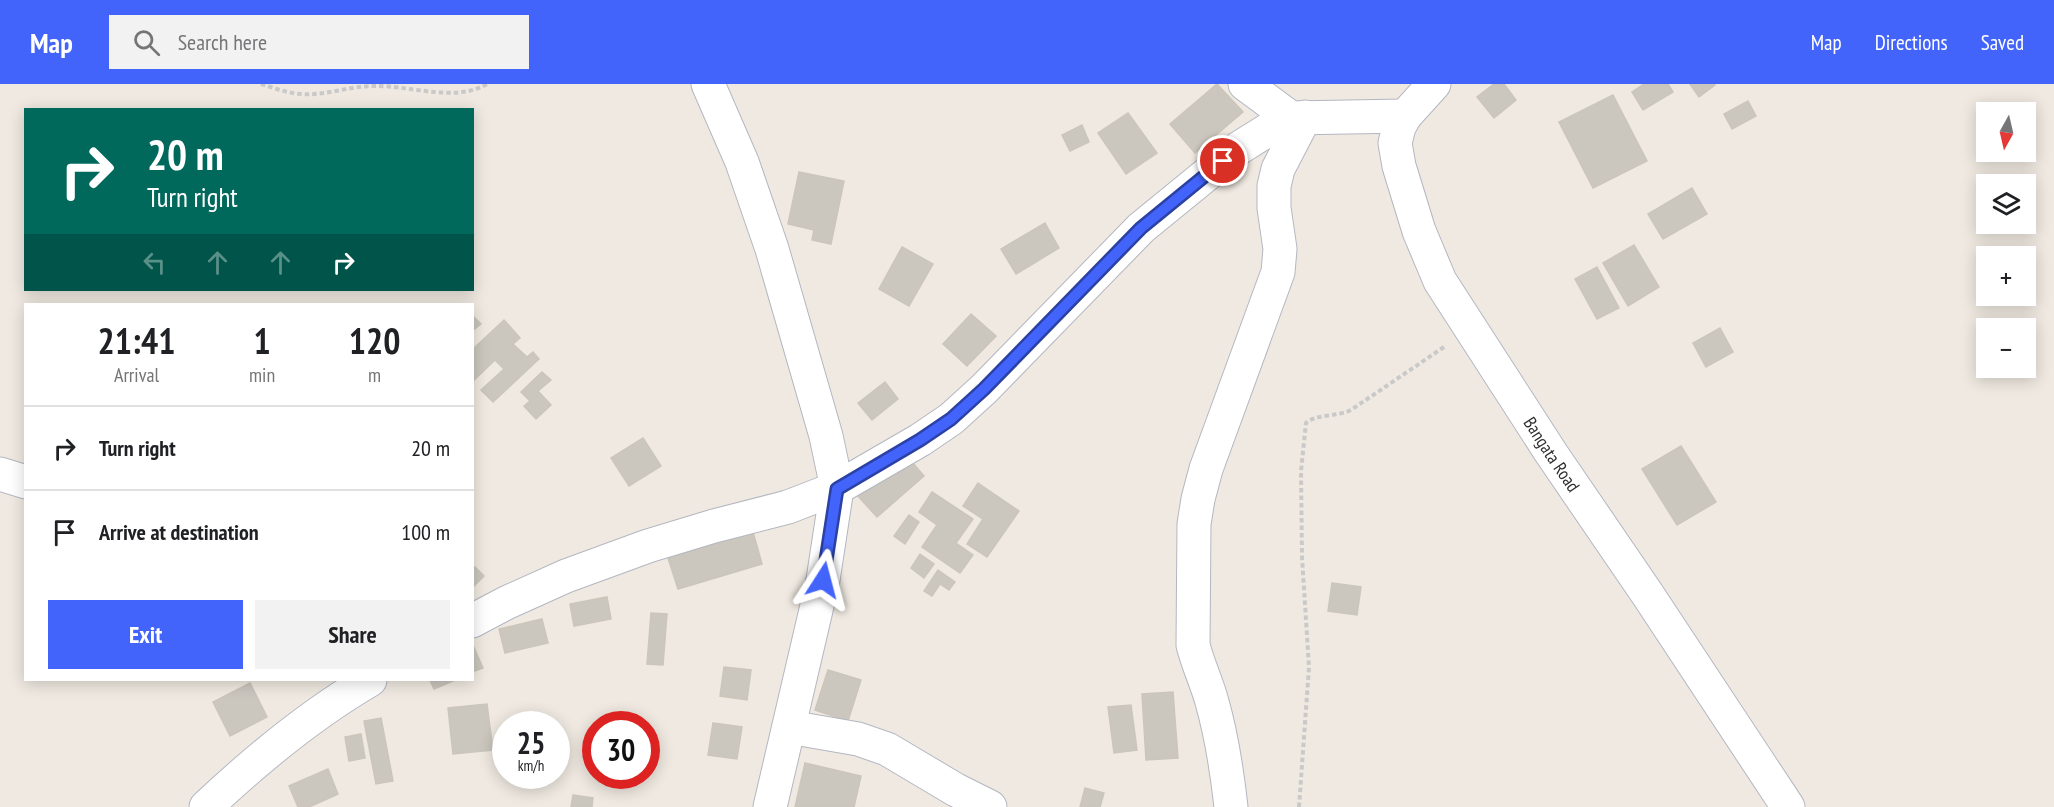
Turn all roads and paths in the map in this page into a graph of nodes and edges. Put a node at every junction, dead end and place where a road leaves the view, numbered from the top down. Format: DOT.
graph roads {
  1 [pos="261,84"];
  2 [pos="487,84"];
  3 [pos="708,84"];
  4 [pos="1245,84"];
  5 [pos="1434,84"];
  6 [pos="1405,116"];
  7 [pos="1298,117"];
  8 [pos="1472,328"];
  9 [pos="0,474"];
  10 [pos="24,481"];
  11 [pos="837,489"];
  12 [pos="474,620"];
  13 [pos="369,681"];
  14 [pos="789,727"];
  15 [pos="206,807"];
  16 [pos="770,807"];
  17 [pos="990,807"];
  18 [pos="1231,807"];
  19 [pos="1299,807"];
  20 [pos="1788,807"];
  1 -- 2 [label="path"];
  3 -- 11 [label="street"];
  4 -- 7 [label="street"];
  5 -- 6 [label="street, Bangata Road"];
  6 -- 7 [label="street"];
  6 -- 8 [label="street, Bangata Road"];
  7 -- 11 [label="street"];
  7 -- 18 [label="street"];
  8 -- 19 [label="path"];
  8 -- 20 [label="street, Bangata Road"];
  9 -- 10 [label="street"];
  11 -- 12 [label="street"];
  11 -- 14 [label="street"];
  13 -- 15 [label="street"];
  14 -- 16 [label="street"];
  14 -- 17 [label="street"];
}
